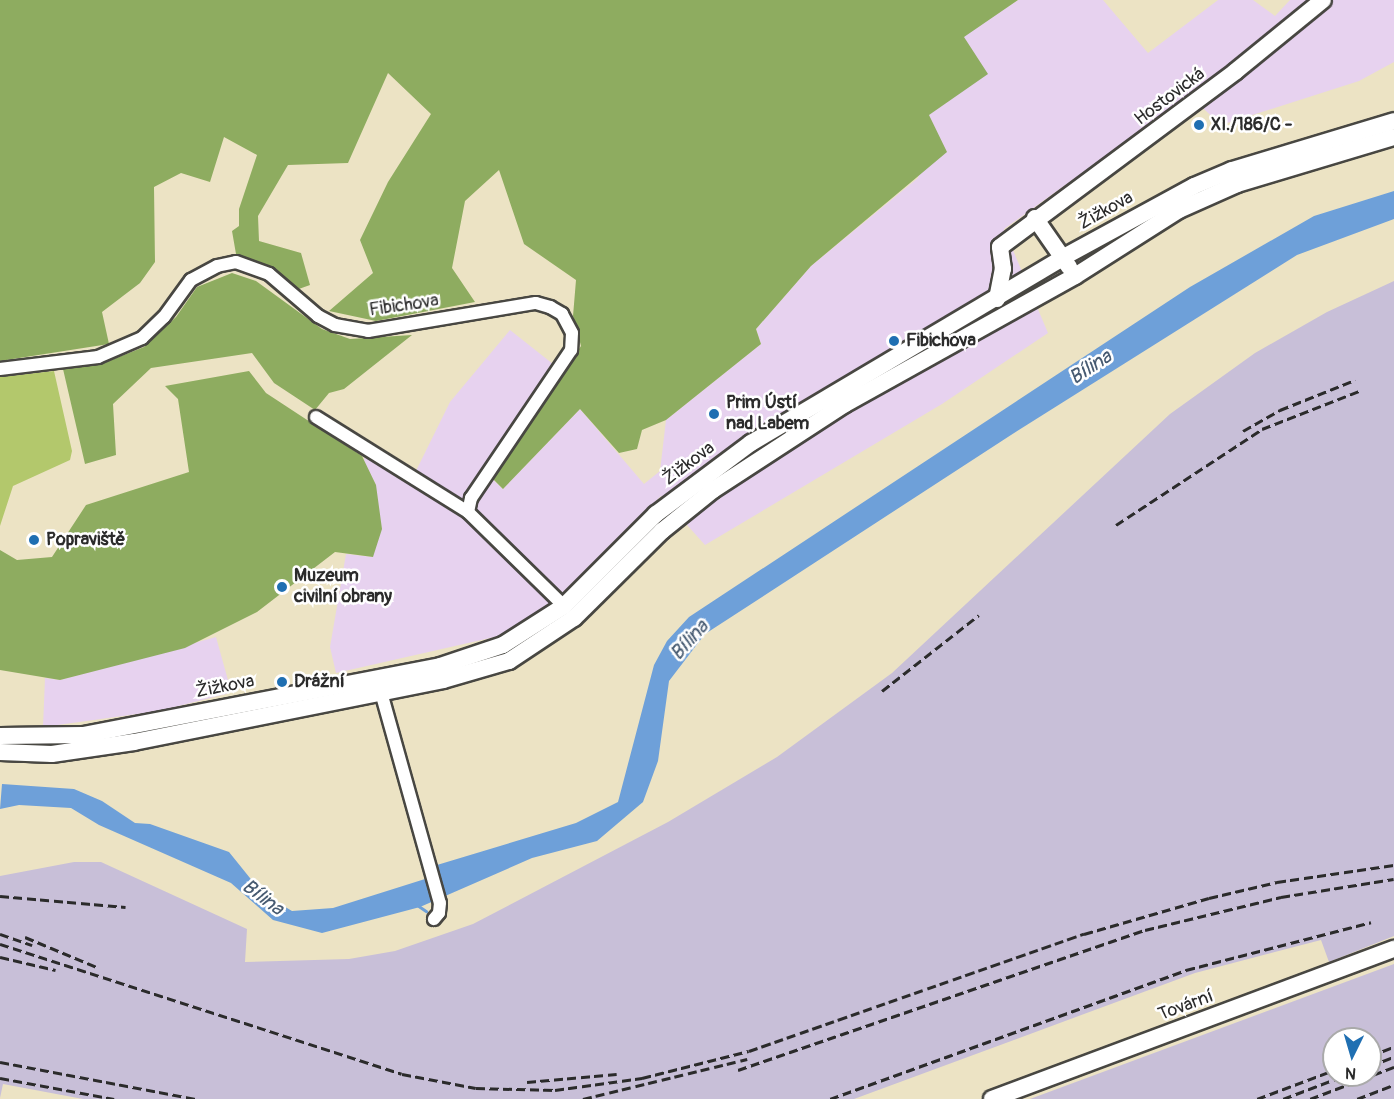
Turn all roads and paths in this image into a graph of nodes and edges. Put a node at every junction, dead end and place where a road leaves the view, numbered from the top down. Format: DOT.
graph roads {
  1 [pos="1323,0"];
  2 [pos="1394,121"];
  3 [pos="1394,137"];
  4 [pos="1035,218"];
  5 [pos="1062,258"];
  6 [pos="1075,276"];
  7 [pos="997,299"];
  8 [pos="0,369"];
  9 [pos="316,417"];
  10 [pos="468,512"];
  11 [pos="564,606"];
  12 [pos="379,685"];
  13 [pos="0,736"];
  14 [pos="23,746"];
  15 [pos="0,752"];
  16 [pos="434,919"];
  17 [pos="1394,949"];
  18 [pos="992,1099"];
  1 -- 4 [label="main road, Hostovická"];
  2 -- 5 [label="main road, Žižkova"];
  3 -- 6 [label="main road, Žižkova"];
  4 -- 5 [label="main road"];
  4 -- 7 [label="main road, Hostovická"];
  5 -- 6 [label="main road"];
  5 -- 7 [label="main road, Žižkova"];
  6 -- 12 [label="main road, Žižkova"];
  7 -- 11 [label="main road, Žižkova"];
  8 -- 10 [label="street, Fibichova"];
  9 -- 10 [label="street"];
  10 -- 11 [label="street"];
  11 -- 12 [label="main road, Žižkova"];
  12 -- 14 [label="main road, Žižkova"];
  12 -- 16 [label="street"];
  13 -- 14 [label="main road"];
  14 -- 15 [label="main road"];
  17 -- 18 [label="main road, Tovární"];
}
